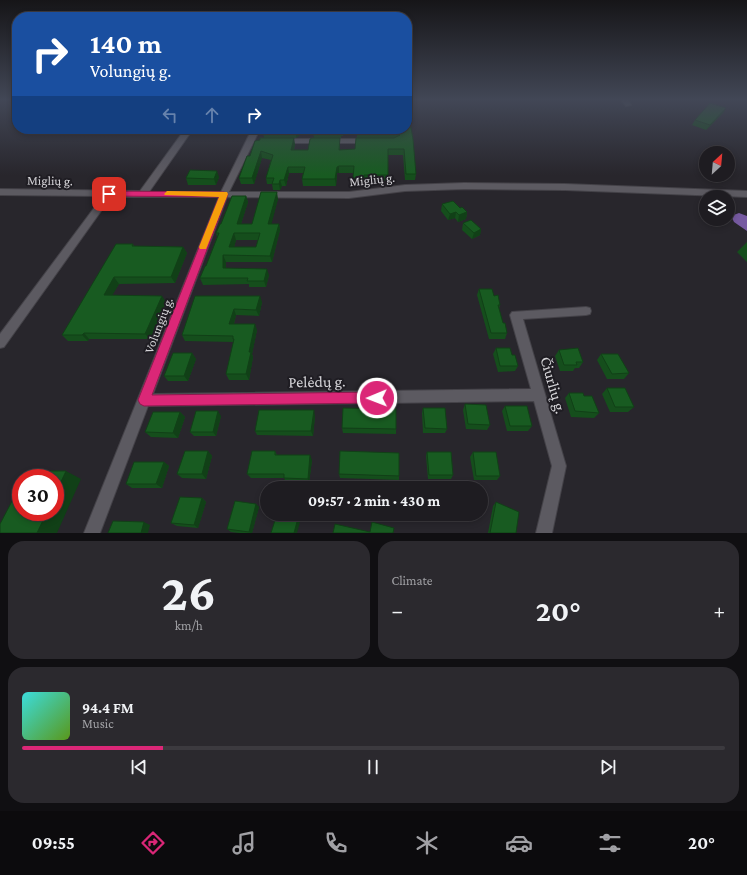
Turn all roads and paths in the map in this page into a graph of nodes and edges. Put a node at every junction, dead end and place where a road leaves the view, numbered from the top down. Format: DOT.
graph roads {
  1 [pos="185,134"];
  2 [pos="255,134"];
  3 [pos="273,141"];
  4 [pos="379,141"];
  5 [pos="0,192"];
  6 [pos="109,194"];
  7 [pos="143,194"];
  8 [pos="224,194"];
  9 [pos="747,194"];
  10 [pos="586,311"];
  11 [pos="0,343"];
  12 [pos="539,395"];
  13 [pos="144,400"];
  14 [pos="92,533"];
  15 [pos="544,533"];
  1 -- 7 [label="street"];
  2 -- 8 [label="street, Volungių g."];
  3 -- 4 [label="street"];
  5 -- 6 [label="street, Miglių g."];
  6 -- 7 [label="street, Miglių g."];
  6 -- 11 [label="street"];
  7 -- 8 [label="street, Miglių g."];
  8 -- 9 [label="street, Miglių g."];
  8 -- 13 [label="street, Volungių g."];
  10 -- 12 [label="street, Čiurlių g."];
  12 -- 13 [label="street, Pelėdų g."];
  12 -- 15 [label="street, Čiurlių g."];
  13 -- 14 [label="street, Volungių g."];
}
